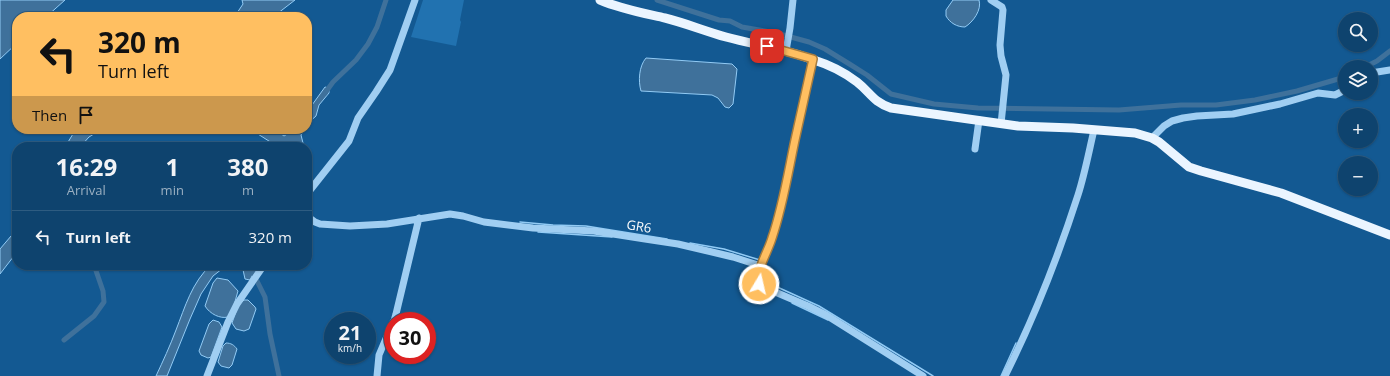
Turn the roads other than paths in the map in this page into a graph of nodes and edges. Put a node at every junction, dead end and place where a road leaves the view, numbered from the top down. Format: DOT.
graph roads {
  1 [pos="415,0"];
  2 [pos="600,0"];
  3 [pos="793,0"];
  4 [pos="992,0"];
  5 [pos="786,49"];
  6 [pos="813,59"];
  7 [pos="1390,70"];
  8 [pos="1378,72"];
  9 [pos="1338,94"];
  10 [pos="979,120"];
  11 [pos="1001,124"];
  12 [pos="1094,130"];
  13 [pos="1152,138"];
  14 [pos="975,149"];
  15 [pos="312,188"];
  16 [pos="419,218"];
  17 [pos="312,220"];
  18 [pos="1390,235"];
  19 [pos="761,266"];
  20 [pos="261,270"];
  21 [pos="396,312"];
  22 [pos="384,343"];
  23 [pos="206,376"];
  24 [pos="377,376"];
  25 [pos="923,376"];
  26 [pos="1005,376"];
  1 -- 15 [label="street"];
  2 -- 5 [label="main road"];
  3 -- 5 [label="street"];
  4 -- 11 [label="street"];
  5 -- 6 [label="main road"];
  6 -- 10 [label="main road"];
  6 -- 19 [label="street"];
  7 -- 8 [label="street"];
  9 -- 13 [label="street"];
  10 -- 11 [label="main road"];
  10 -- 14 [label="street"];
  11 -- 12 [label="main road"];
  12 -- 13 [label="main road"];
  12 -- 26 [label="street"];
  13 -- 18 [label="main road"];
  16 -- 17 [label="street, GR6"];
  16 -- 19 [label="street, GR6"];
  16 -- 21 [label="street"];
  19 -- 25 [label="street"];
  20 -- 23 [label="street"];
  22 -- 24 [label="street"];
}
